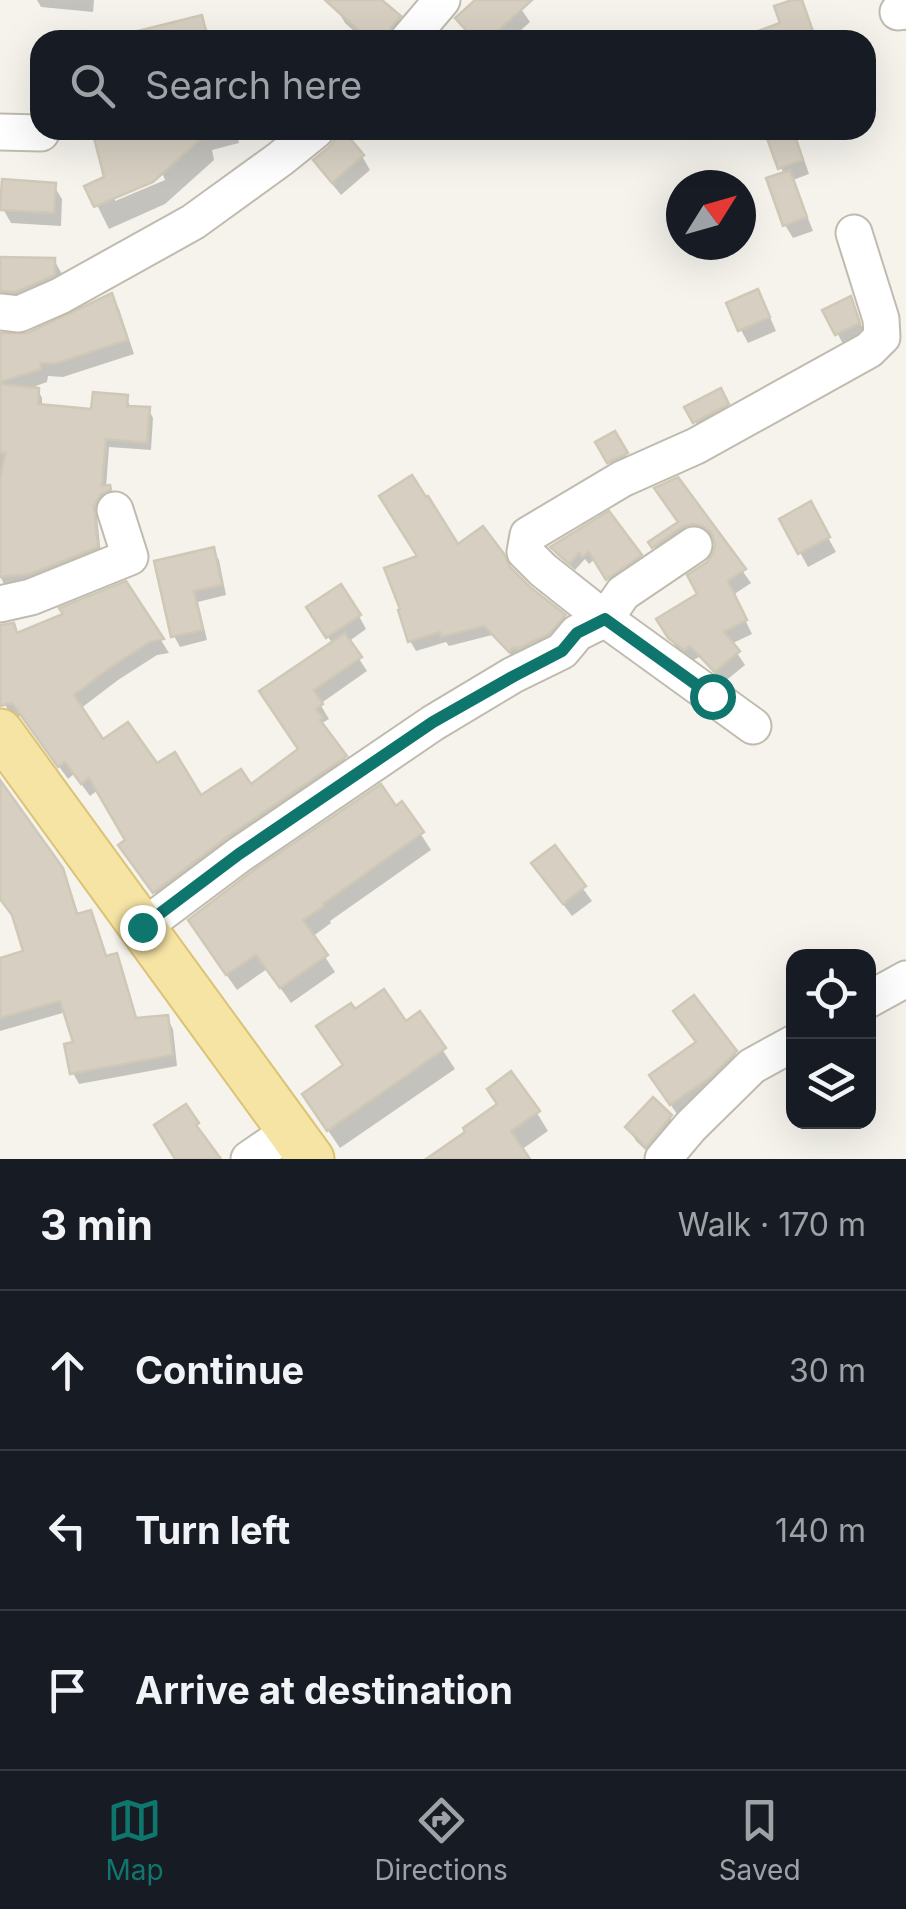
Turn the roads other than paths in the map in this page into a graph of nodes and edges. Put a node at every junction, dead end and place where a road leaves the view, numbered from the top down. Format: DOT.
graph roads {
  1 [pos="442,0"];
  2 [pos="416,30"];
  3 [pos="0,132"];
  4 [pos="30,133"];
  5 [pos="304,140"];
  6 [pos="854,233"];
  7 [pos="0,312"];
  8 [pos="115,510"];
  9 [pos="694,545"];
  10 [pos="0,604"];
  11 [pos="605,619"];
  12 [pos="753,726"];
  13 [pos="0,732"];
  14 [pos="142,927"];
  15 [pos="906,978"];
  16 [pos="876,995"];
  17 [pos="786,1047"];
  18 [pos="301,1145"];
  19 [pos="249,1159"];
  20 [pos="664,1159"];
  1 -- 2 [label="street"];
  3 -- 4 [label="street"];
  5 -- 7 [label="street"];
  6 -- 11 [label="street"];
  8 -- 10 [label="street"];
  9 -- 11 [label="street"];
  11 -- 12 [label="street"];
  11 -- 14 [label="street"];
  13 -- 14 [label="main road"];
  14 -- 18 [label="main road"];
  15 -- 16 [label="street"];
  17 -- 20 [label="street"];
  18 -- 19 [label="street"];
}
